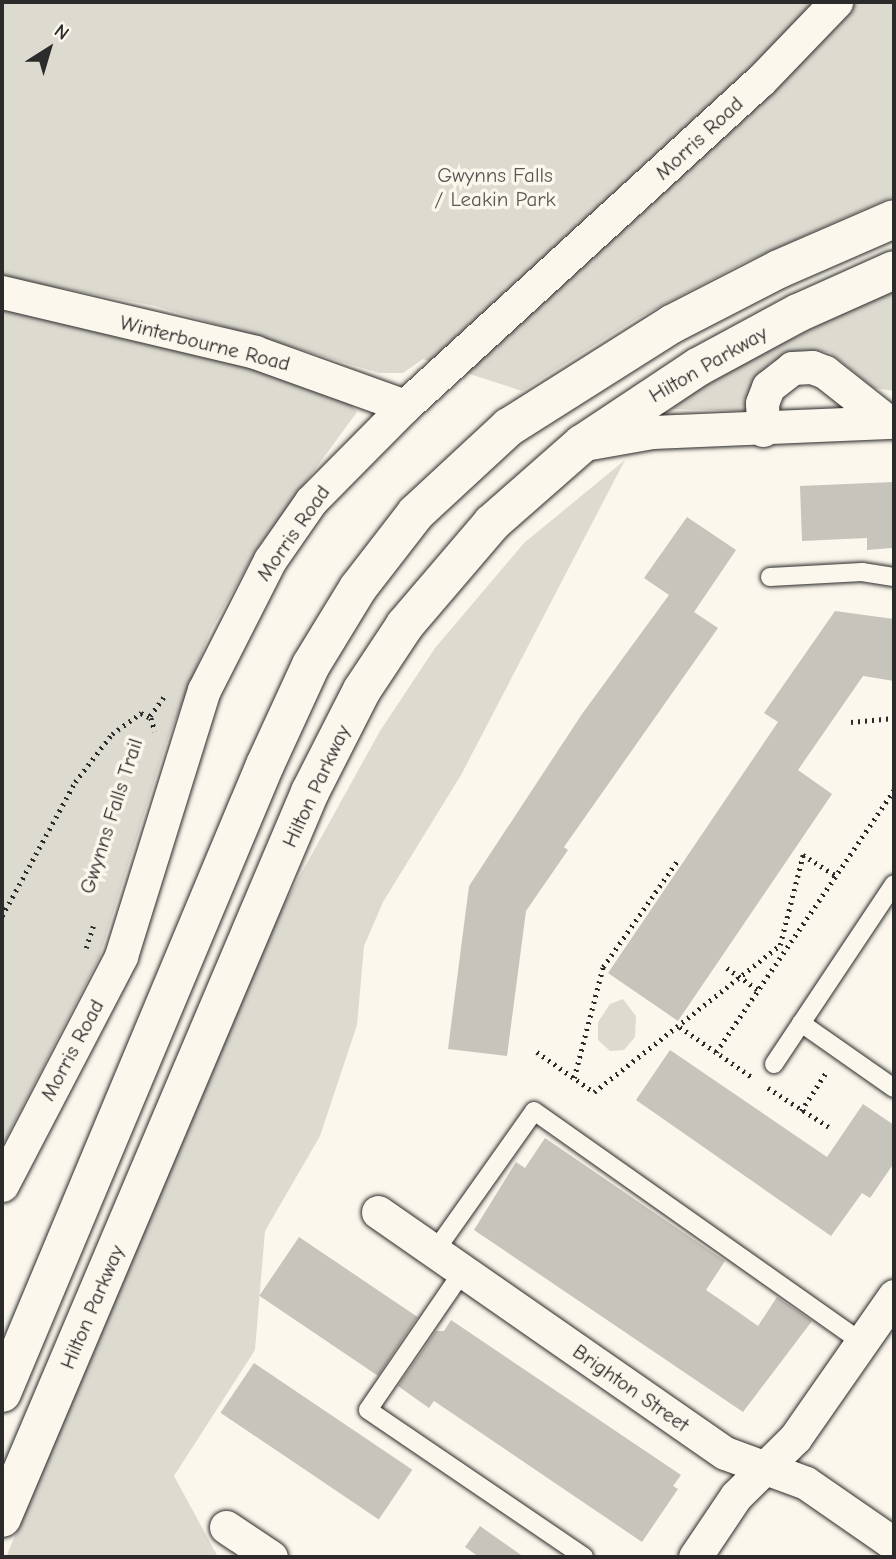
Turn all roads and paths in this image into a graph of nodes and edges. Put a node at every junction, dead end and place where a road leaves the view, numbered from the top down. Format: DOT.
graph roads {
  1 [pos="836,2"];
  2 [pos="894,219"];
  3 [pos="894,270"];
  4 [pos="2,292"];
  5 [pos="405,406"];
  6 [pos="891,421"];
  7 [pos="763,430"];
  8 [pos="582,444"];
  9 [pos="894,576"];
  10 [pos="770,577"];
  11 [pos="894,717"];
  12 [pos="851,722"];
  13 [pos="153,739"];
  14 [pos="894,789"];
  15 [pos="678,860"];
  16 [pos="835,876"];
  17 [pos="894,884"];
  18 [pos="96,915"];
  19 [pos="2,916"];
  20 [pos="780,945"];
  21 [pos="786,949"];
  22 [pos="84,952"];
  23 [pos="727,968"];
  24 [pos="741,978"];
  25 [pos="758,990"];
  26 [pos="801,1023"];
  27 [pos="537,1052"];
  28 [pos="716,1052"];
  29 [pos="774,1064"];
  30 [pos="574,1078"];
  31 [pos="894,1088"];
  32 [pos="2,1185"];
  33 [pos="378,1212"];
  34 [pos="435,1251"];
  35 [pos="463,1271"];
  36 [pos="894,1296"];
  37 [pos="861,1342"];
  38 [pos="2,1393"];
  39 [pos="764,1468"];
  40 [pos="2,1518"];
  41 [pos="226,1527"];
  42 [pos="894,1544"];
  43 [pos="271,1557"];
  44 [pos="584,1557"];
  45 [pos="695,1557"];
  1 -- 5 [label="street, Morris Road"];
  2 -- 38 [label="main road"];
  3 -- 8 [label="main road, Hilton Parkway"];
  4 -- 5 [label="street, Winterbourne Road"];
  5 -- 32 [label="street, Morris Road"];
  6 -- 7 [label="street"];
  6 -- 7 [label="street"];
  7 -- 8 [label="street"];
  8 -- 40 [label="main road, Hilton Parkway"];
  9 -- 10 [label="lane"];
  11 -- 12 [label="path"];
  13 -- 19 [label="path, Gwynns Falls Trail"];
  14 -- 16 [label="path"];
  15 -- 30 [label="path"];
  16 -- 20 [label="path"];
  16 -- 21 [label="path"];
  17 -- 26 [label="lane"];
  18 -- 22 [label="path, Gwynns Falls Trail"];
  20 -- 21 [label="path"];
  20 -- 24 [label="path"];
  21 -- 25 [label="path"];
  23 -- 24 [label="path"];
  24 -- 25 [label="path"];
  24 -- 30 [label="path"];
  25 -- 28 [label="path"];
  26 -- 29 [label="lane"];
  26 -- 31 [label="lane"];
  27 -- 30 [label="path"];
  33 -- 34 [label="street, Brighton Street"];
  34 -- 35 [label="street, Brighton Street"];
  34 -- 37 [label="lane"];
  35 -- 39 [label="street, Brighton Street"];
  35 -- 44 [label="lane"];
  36 -- 37 [label="street"];
  37 -- 39 [label="street"];
  39 -- 42 [label="street, Brighton Street"];
  39 -- 45 [label="street"];
  41 -- 43 [label="street"];
}
